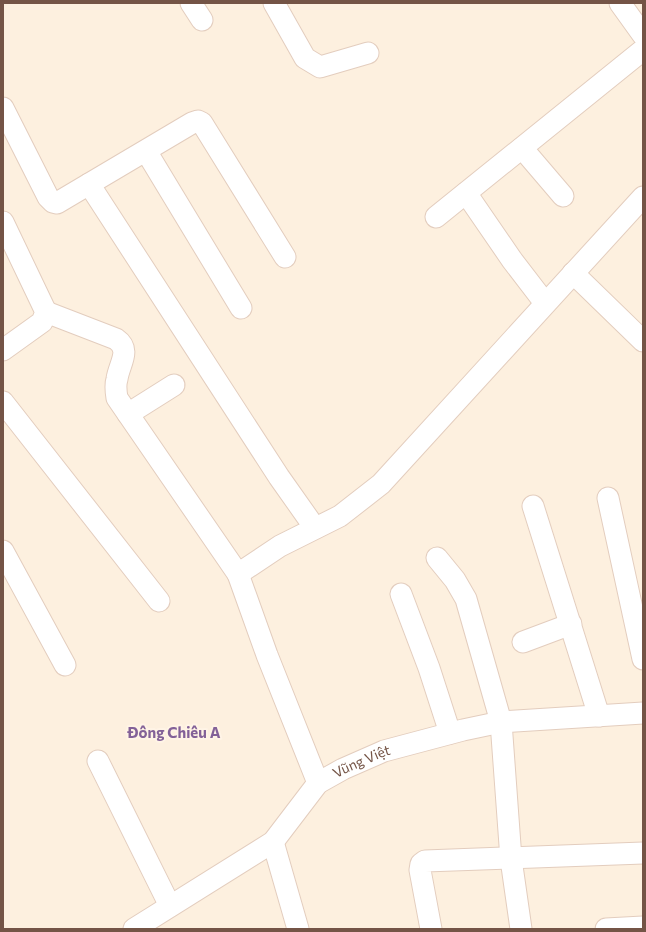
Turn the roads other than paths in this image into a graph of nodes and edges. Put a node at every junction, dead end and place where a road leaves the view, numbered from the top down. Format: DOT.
graph roads {
  1 [pos="274,3"];
  2 [pos="620,3"];
  3 [pos="643,35"];
  4 [pos="643,50"];
  5 [pos="368,53"];
  6 [pos="3,108"];
  7 [pos="522,148"];
  8 [pos="146,150"];
  9 [pos="89,184"];
  10 [pos="466,192"];
  11 [pos="563,196"];
  12 [pos="643,198"];
  13 [pos="436,217"];
  14 [pos="3,222"];
  15 [pos="285,257"];
  16 [pos="573,273"];
  17 [pos="545,303"];
  18 [pos="241,308"];
  19 [pos="46,312"];
  20 [pos="643,341"];
  21 [pos="3,350"];
  22 [pos="174,385"];
  23 [pos="3,402"];
  24 [pos="128,414"];
  25 [pos="608,498"];
  26 [pos="533,506"];
  27 [pos="315,528"];
  28 [pos="3,551"];
  29 [pos="437,558"];
  30 [pos="238,574"];
  31 [pos="401,594"];
  32 [pos="158,601"];
  33 [pos="571,624"];
  34 [pos="523,642"];
  35 [pos="643,660"];
  36 [pos="65,665"];
  37 [pos="643,713"];
  38 [pos="600,716"];
  39 [pos="501,722"];
  40 [pos="450,733"];
  41 [pos="98,761"];
  42 [pos="318,783"];
  43 [pos="273,842"];
  44 [pos="643,853"];
  45 [pos="511,859"];
  46 [pos="170,906"];
  47 [pos="643,927"];
  48 [pos="134,929"];
  49 [pos="298,929"];
  50 [pos="431,929"];
  51 [pos="521,929"];
  52 [pos="606,929"];
  1 -- 5 [label="street"];
  2 -- 3 [label="street"];
  4 -- 7 [label="street"];
  6 -- 9 [label="street"];
  7 -- 10 [label="street"];
  7 -- 11 [label="street"];
  8 -- 9 [label="street"];
  8 -- 15 [label="street"];
  8 -- 18 [label="street"];
  9 -- 27 [label="street"];
  10 -- 13 [label="street"];
  10 -- 17 [label="street"];
  12 -- 16 [label="street"];
  14 -- 19 [label="street"];
  16 -- 17 [label="street"];
  16 -- 20 [label="street"];
  17 -- 27 [label="street"];
  19 -- 21 [label="street"];
  19 -- 24 [label="street"];
  22 -- 24 [label="street"];
  23 -- 32 [label="street"];
  24 -- 30 [label="street"];
  25 -- 35 [label="street"];
  26 -- 33 [label="street"];
  27 -- 30 [label="street"];
  28 -- 36 [label="street"];
  29 -- 39 [label="street"];
  30 -- 42 [label="street"];
  31 -- 40 [label="street"];
  33 -- 34 [label="street"];
  33 -- 38 [label="street"];
  37 -- 38 [label="street, Vũng Việt"];
  38 -- 39 [label="street, Vũng Việt"];
  39 -- 40 [label="street, Vũng Việt"];
  39 -- 45 [label="street"];
  40 -- 42 [label="street, Vũng Việt"];
  41 -- 46 [label="street"];
  42 -- 43 [label="street, Vũng Việt"];
  43 -- 46 [label="street, Vũng Việt"];
  43 -- 49 [label="street"];
  44 -- 45 [label="street"];
  45 -- 50 [label="street"];
  45 -- 51 [label="street"];
  46 -- 48 [label="street, Vũng Việt"];
  47 -- 52 [label="street"];
}
